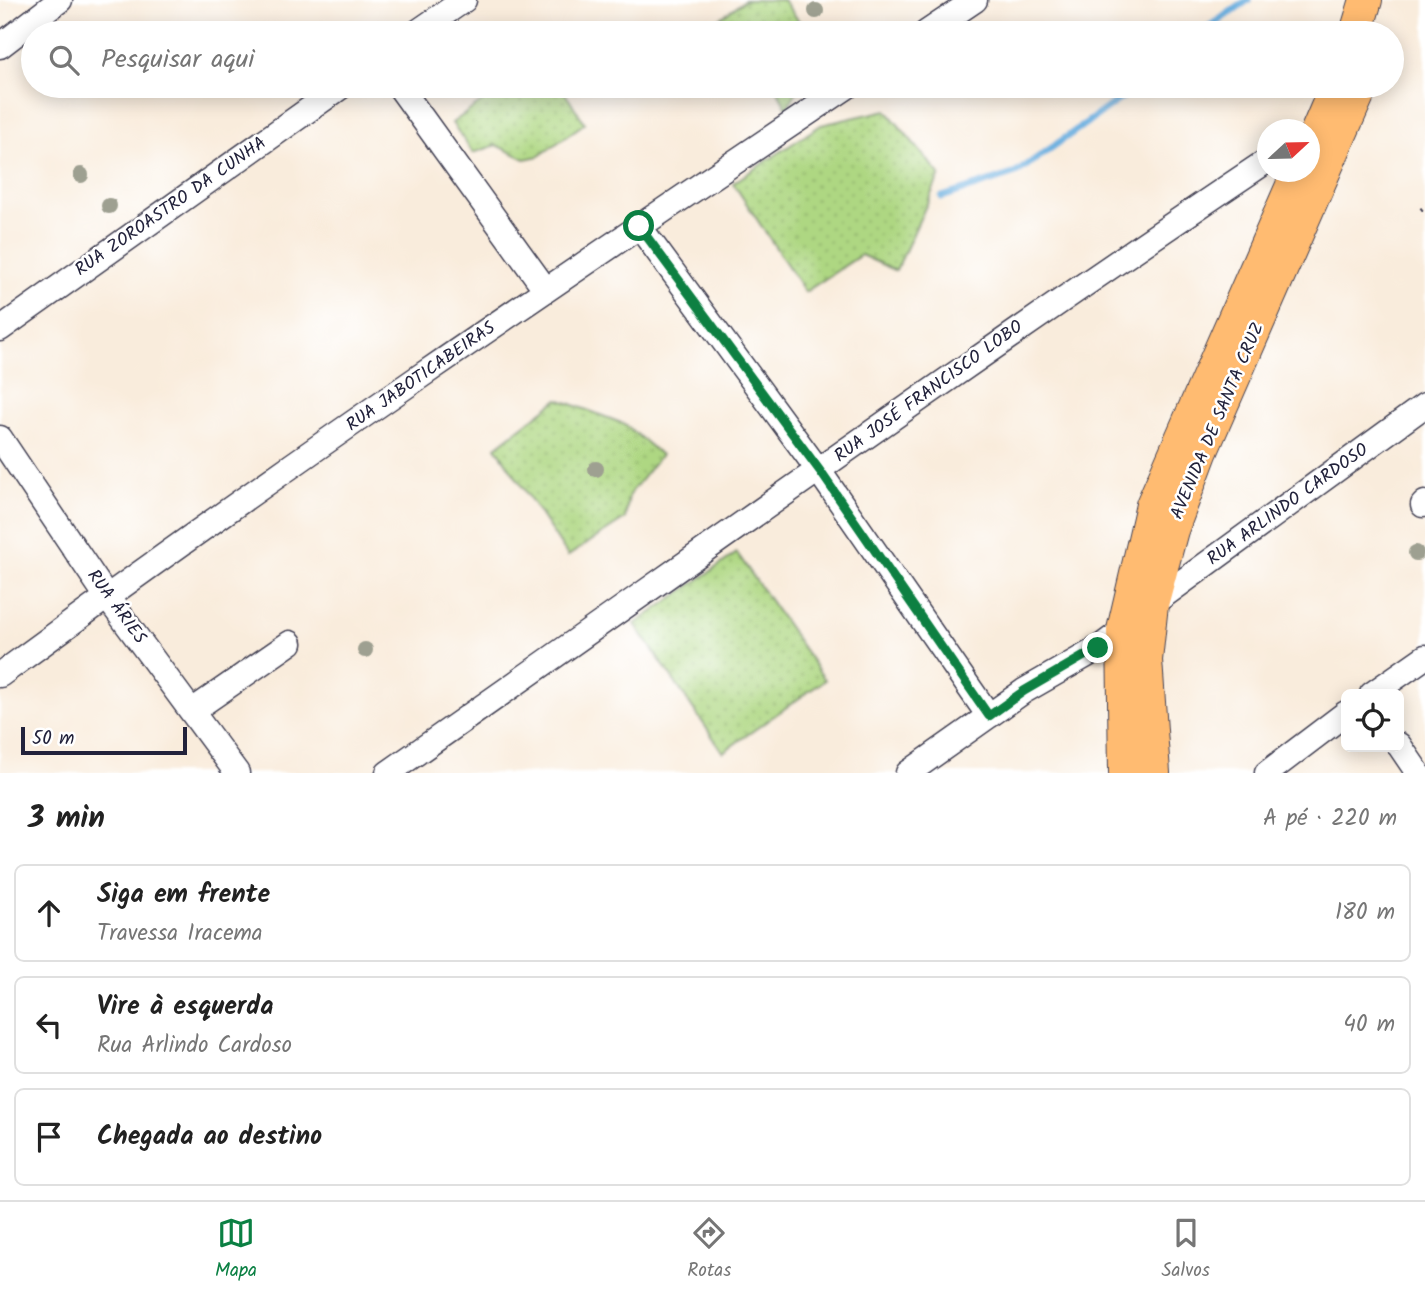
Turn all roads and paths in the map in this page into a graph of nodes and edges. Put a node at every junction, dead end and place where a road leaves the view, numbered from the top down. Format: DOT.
graph roads {
  1 [pos="60,0"];
  2 [pos="464,0"];
  3 [pos="975,0"];
  4 [pos="1366,0"];
  5 [pos="1388,0"];
  6 [pos="33,21"];
  7 [pos="433,21"];
  8 [pos="944,21"];
  9 [pos="1360,21"];
  10 [pos="1382,21"];
  11 [pos="21,30"];
  12 [pos="0,46"];
  13 [pos="325,98"];
  14 [pos="408,98"];
  15 [pos="830,98"];
  16 [pos="1330,98"];
  17 [pos="1357,98"];
  18 [pos="1320,120"];
  19 [pos="1257,167"];
  20 [pos="1294,182"];
  21 [pos="639,226"];
  22 [pos="545,290"];
  23 [pos="0,329"];
  24 [pos="1425,405"];
  25 [pos="0,438"];
  26 [pos="820,471"];
  27 [pos="107,597"];
  28 [pos="1152,604"];
  29 [pos="1123,630"];
  30 [pos="290,643"];
  31 [pos="1425,657"];
  32 [pos="0,675"];
  33 [pos="1378,689"];
  34 [pos="192,711"];
  35 [pos="989,716"];
  36 [pos="1341,717"];
  37 [pos="1403,752"];
  38 [pos="237,773"];
  39 [pos="388,773"];
  40 [pos="908,773"];
  41 [pos="1125,773"];
  42 [pos="1154,773"];
  43 [pos="1267,773"];
  44 [pos="1418,773"];
  1 -- 6 [label="street"];
  2 -- 7 [label="street"];
  3 -- 8 [label="street"];
  4 -- 9 [label="main road"];
  5 -- 10 [label="main road"];
  11 -- 12 [label="street"];
  13 -- 23 [label="street, RUA ZOROASTRO DA CUNHA"];
  14 -- 22 [label="street"];
  15 -- 21 [label="street, RUA JABOTICABEIRAS"];
  16 -- 18 [label="main road"];
  17 -- 28 [label="main road, AVENIDA DE SANTA CRUZ"];
  19 -- 26 [label="street, RUA JOSÉ FRANCISCO LOBO"];
  20 -- 29 [label="main road, AVENIDA DE SANTA CRUZ"];
  21 -- 22 [label="street, RUA JABOTICABEIRAS"];
  21 -- 26 [label="street"];
  22 -- 27 [label="street, RUA JABOTICABEIRAS"];
  24 -- 28 [label="street, RUA ARLINDO CARDOSO"];
  25 -- 27 [label="street, RUA ÁRIES"];
  26 -- 35 [label="street"];
  26 -- 39 [label="street, RUA JOSÉ FRANCISCO LOBO"];
  27 -- 32 [label="street, RUA JABOTICABEIRAS"];
  27 -- 34 [label="street, RUA ÁRIES"];
  28 -- 42 [label="main road, AVENIDA DE SANTA CRUZ"];
  29 -- 35 [label="street"];
  29 -- 41 [label="main road, AVENIDA DE SANTA CRUZ"];
  30 -- 34 [label="street"];
  31 -- 33 [label="street"];
  34 -- 38 [label="street, RUA ÁRIES"];
  35 -- 40 [label="street"];
  36 -- 43 [label="street"];
  37 -- 44 [label="street"];
}
